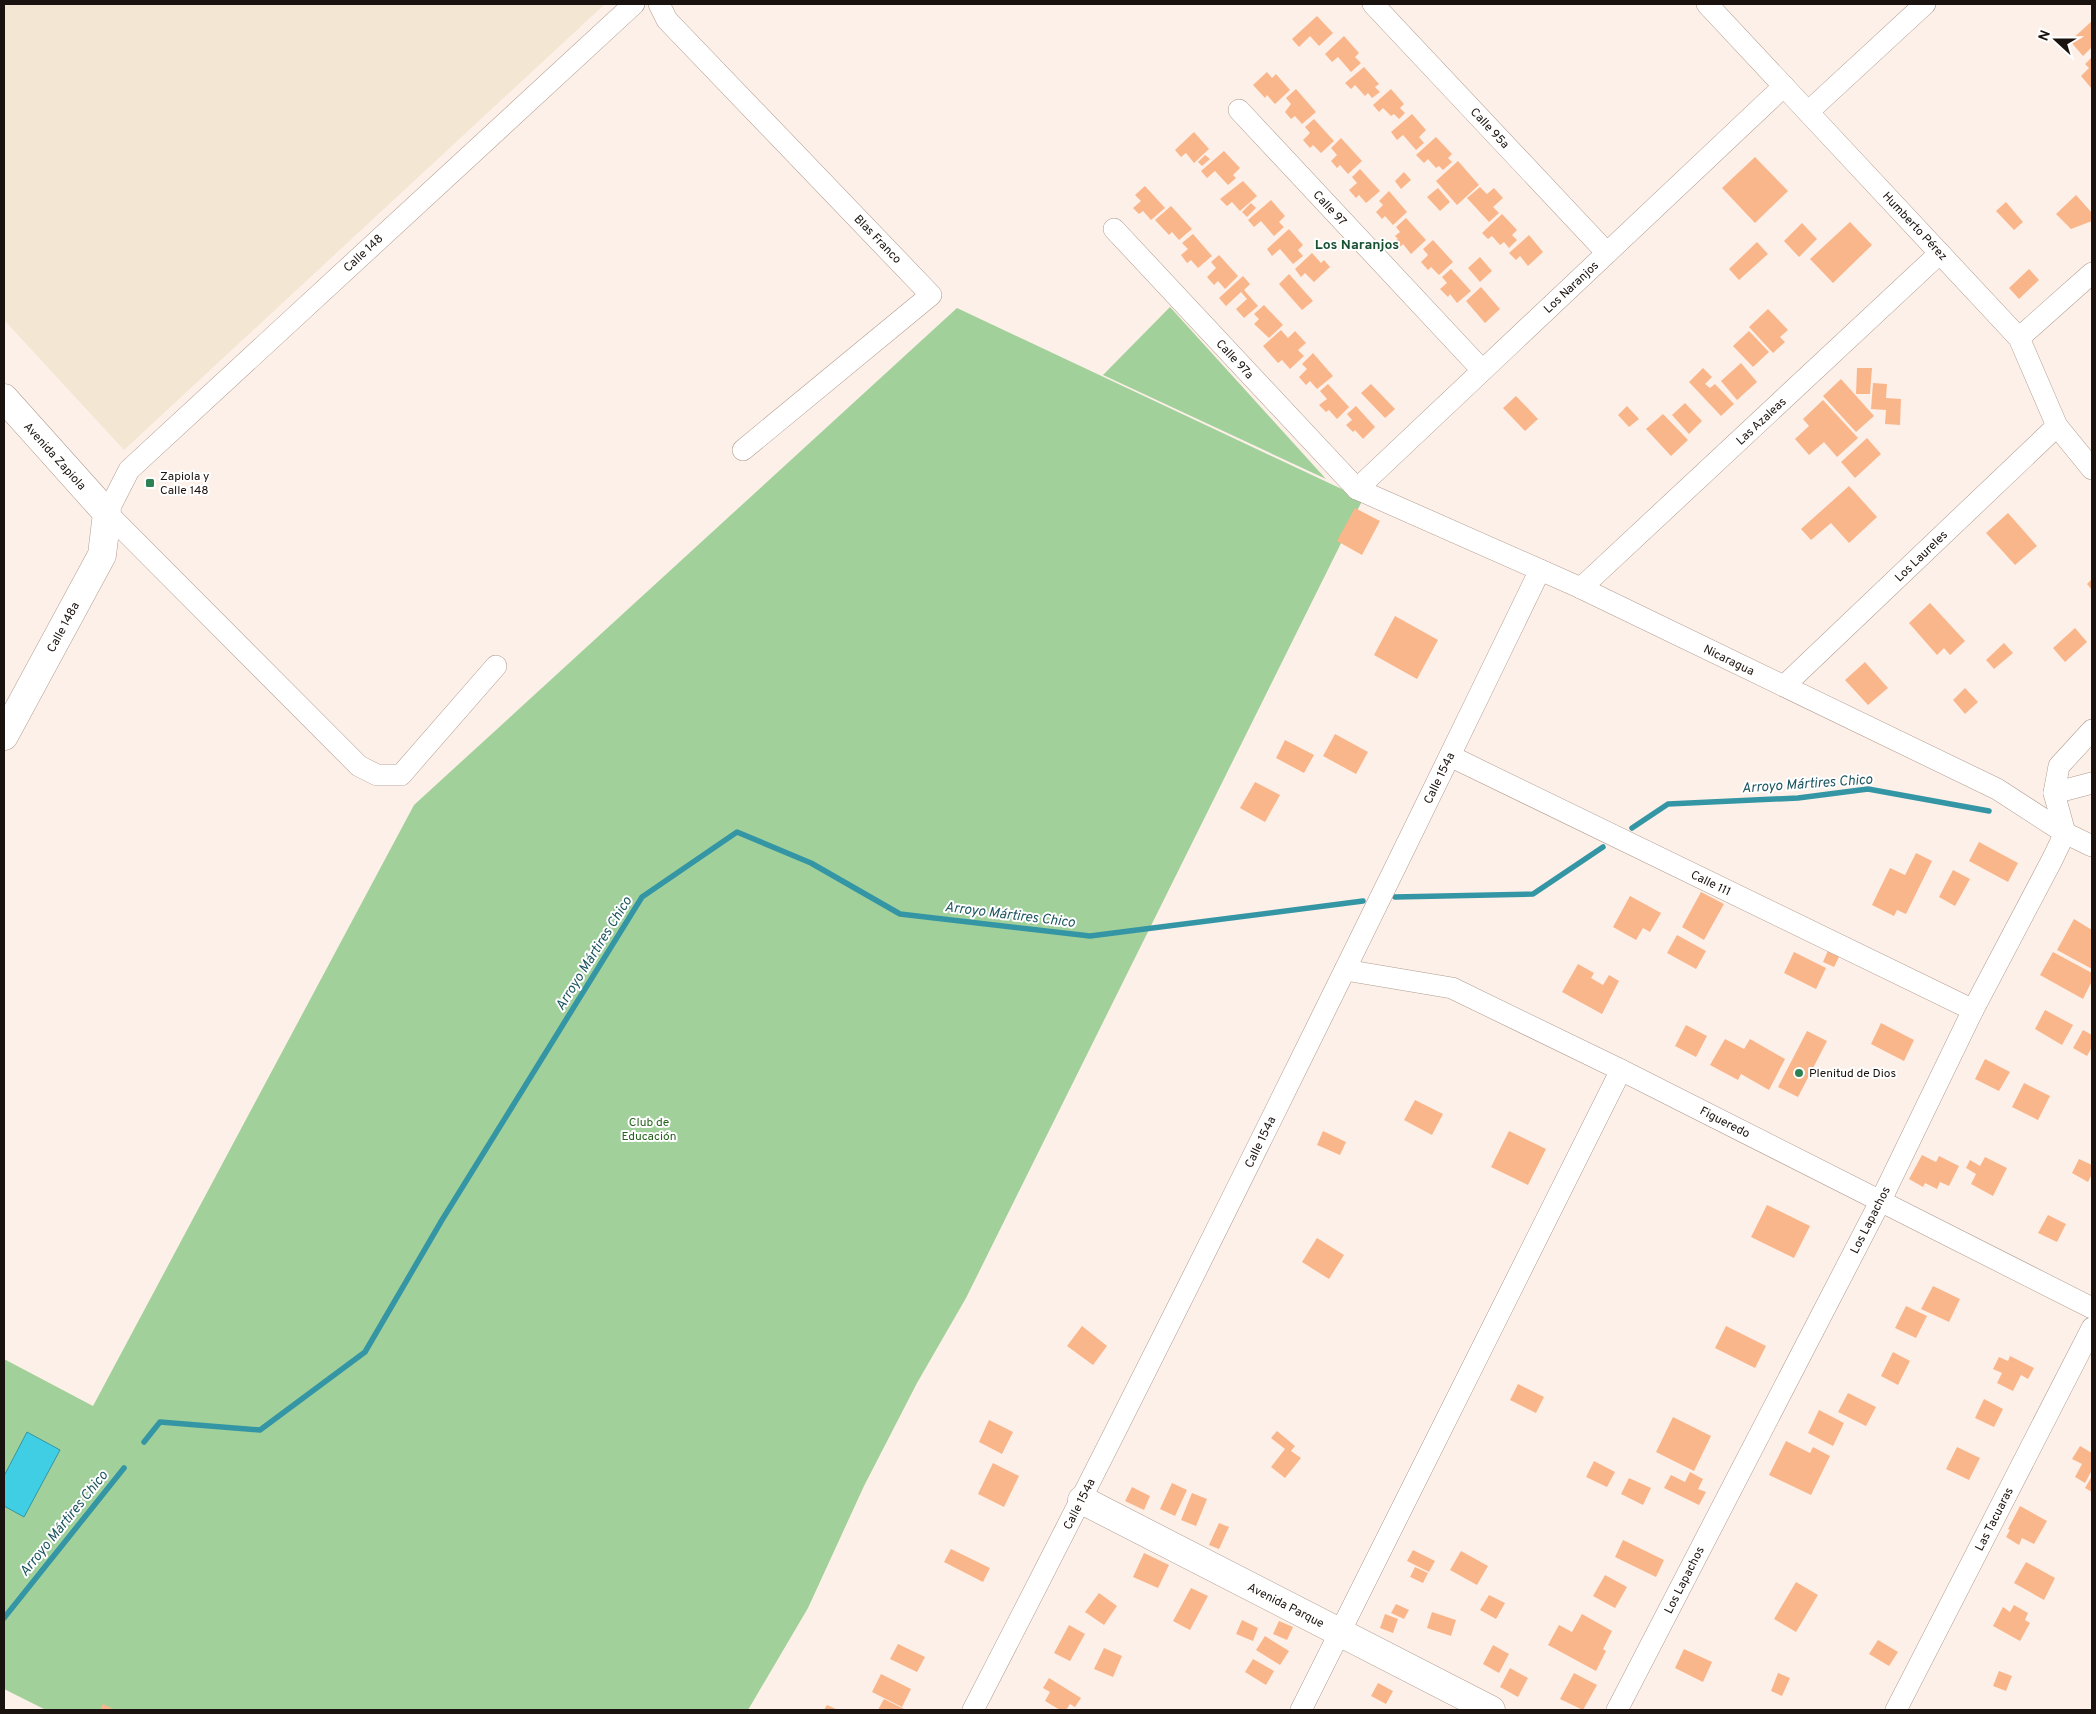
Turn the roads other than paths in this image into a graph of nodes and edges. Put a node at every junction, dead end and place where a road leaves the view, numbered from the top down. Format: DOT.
graph roads {
  1 [pos="634,4"];
  2 [pos="659,4"];
  3 [pos="1373,4"];
  4 [pos="1707,4"];
  5 [pos="1924,4"];
  6 [pos="1784,86"];
  7 [pos="1239,110"];
  8 [pos="1808,112"];
  9 [pos="1114,229"];
  10 [pos="1607,253"];
  11 [pos="1940,253"];
  12 [pos="2092,272"];
  13 [pos="2020,338"];
  14 [pos="1482,370"];
  15 [pos="4,398"];
  16 [pos="2057,426"];
  17 [pos="743,450"];
  18 [pos="2092,469"];
  19 [pos="1357,489"];
  20 [pos="107,513"];
  21 [pos="1540,570"];
  22 [pos="1581,588"];
  23 [pos="496,666"];
  24 [pos="1784,686"];
  25 [pos="2092,730"];
  26 [pos="4,736"];
  27 [pos="1450,756"];
  28 [pos="2092,783"];
  29 [pos="2054,793"];
  30 [pos="2065,833"];
  31 [pos="2092,846"];
  32 [pos="1345,970"];
  33 [pos="1973,1010"];
  34 [pos="1621,1070"];
  35 [pos="1881,1200"];
  36 [pos="2092,1308"];
  37 [pos="2092,1328"];
  38 [pos="1082,1500"];
  39 [pos="1340,1633"];
  40 [pos="973,1710"];
  41 [pos="1301,1710"];
  42 [pos="1491,1710"];
  43 [pos="1617,1710"];
  44 [pos="1896,1710"];
  1 -- 20 [label="street, Calle 148"];
  2 -- 17 [label="street, Blas Franco"];
  3 -- 10 [label="street, Calle 95a"];
  4 -- 6 [label="street, Humberto Pérez"];
  5 -- 8 [label="street"];
  6 -- 8 [label="street, Humberto Pérez"];
  6 -- 10 [label="street, Los Naranjos"];
  7 -- 14 [label="street, Calle 97"];
  8 -- 11 [label="street, Humberto Pérez"];
  9 -- 19 [label="street, Calle 97a"];
  10 -- 14 [label="street, Los Naranjos"];
  11 -- 13 [label="street, Humberto Pérez"];
  11 -- 22 [label="street, Las Azaleas"];
  12 -- 13 [label="street"];
  13 -- 16 [label="street, Humberto Pérez"];
  14 -- 19 [label="street, Los Naranjos"];
  15 -- 20 [label="street, Avenida Zapiola"];
  16 -- 18 [label="street, Humberto Pérez"];
  16 -- 24 [label="street, Los Laureles"];
  19 -- 21 [label="street, Nicaragua"];
  20 -- 23 [label="street"];
  20 -- 26 [label="street, Calle 148a"];
  21 -- 22 [label="street, Nicaragua"];
  21 -- 27 [label="street, Calle 154a"];
  22 -- 24 [label="street, Nicaragua"];
  24 -- 30 [label="street, Nicaragua"];
  25 -- 29 [label="street"];
  27 -- 32 [label="street, Calle 154a"];
  27 -- 33 [label="street, Calle 111"];
  28 -- 29 [label="street"];
  29 -- 30 [label="street"];
  30 -- 31 [label="street, Nicaragua"];
  30 -- 33 [label="street, Los Lapachos"];
  32 -- 34 [label="street, Figueredo"];
  32 -- 38 [label="street, Calle 154a"];
  33 -- 35 [label="street, Los Lapachos"];
  34 -- 35 [label="street, Figueredo"];
  34 -- 39 [label="street"];
  35 -- 36 [label="street, Figueredo"];
  35 -- 43 [label="street, Los Lapachos"];
  37 -- 44 [label="street, Las Tacuaras"];
  38 -- 39 [label="street, Avenida Parque"];
  38 -- 40 [label="street, Calle 154a"];
  39 -- 41 [label="street"];
  39 -- 42 [label="street, Avenida Parque"];
}
